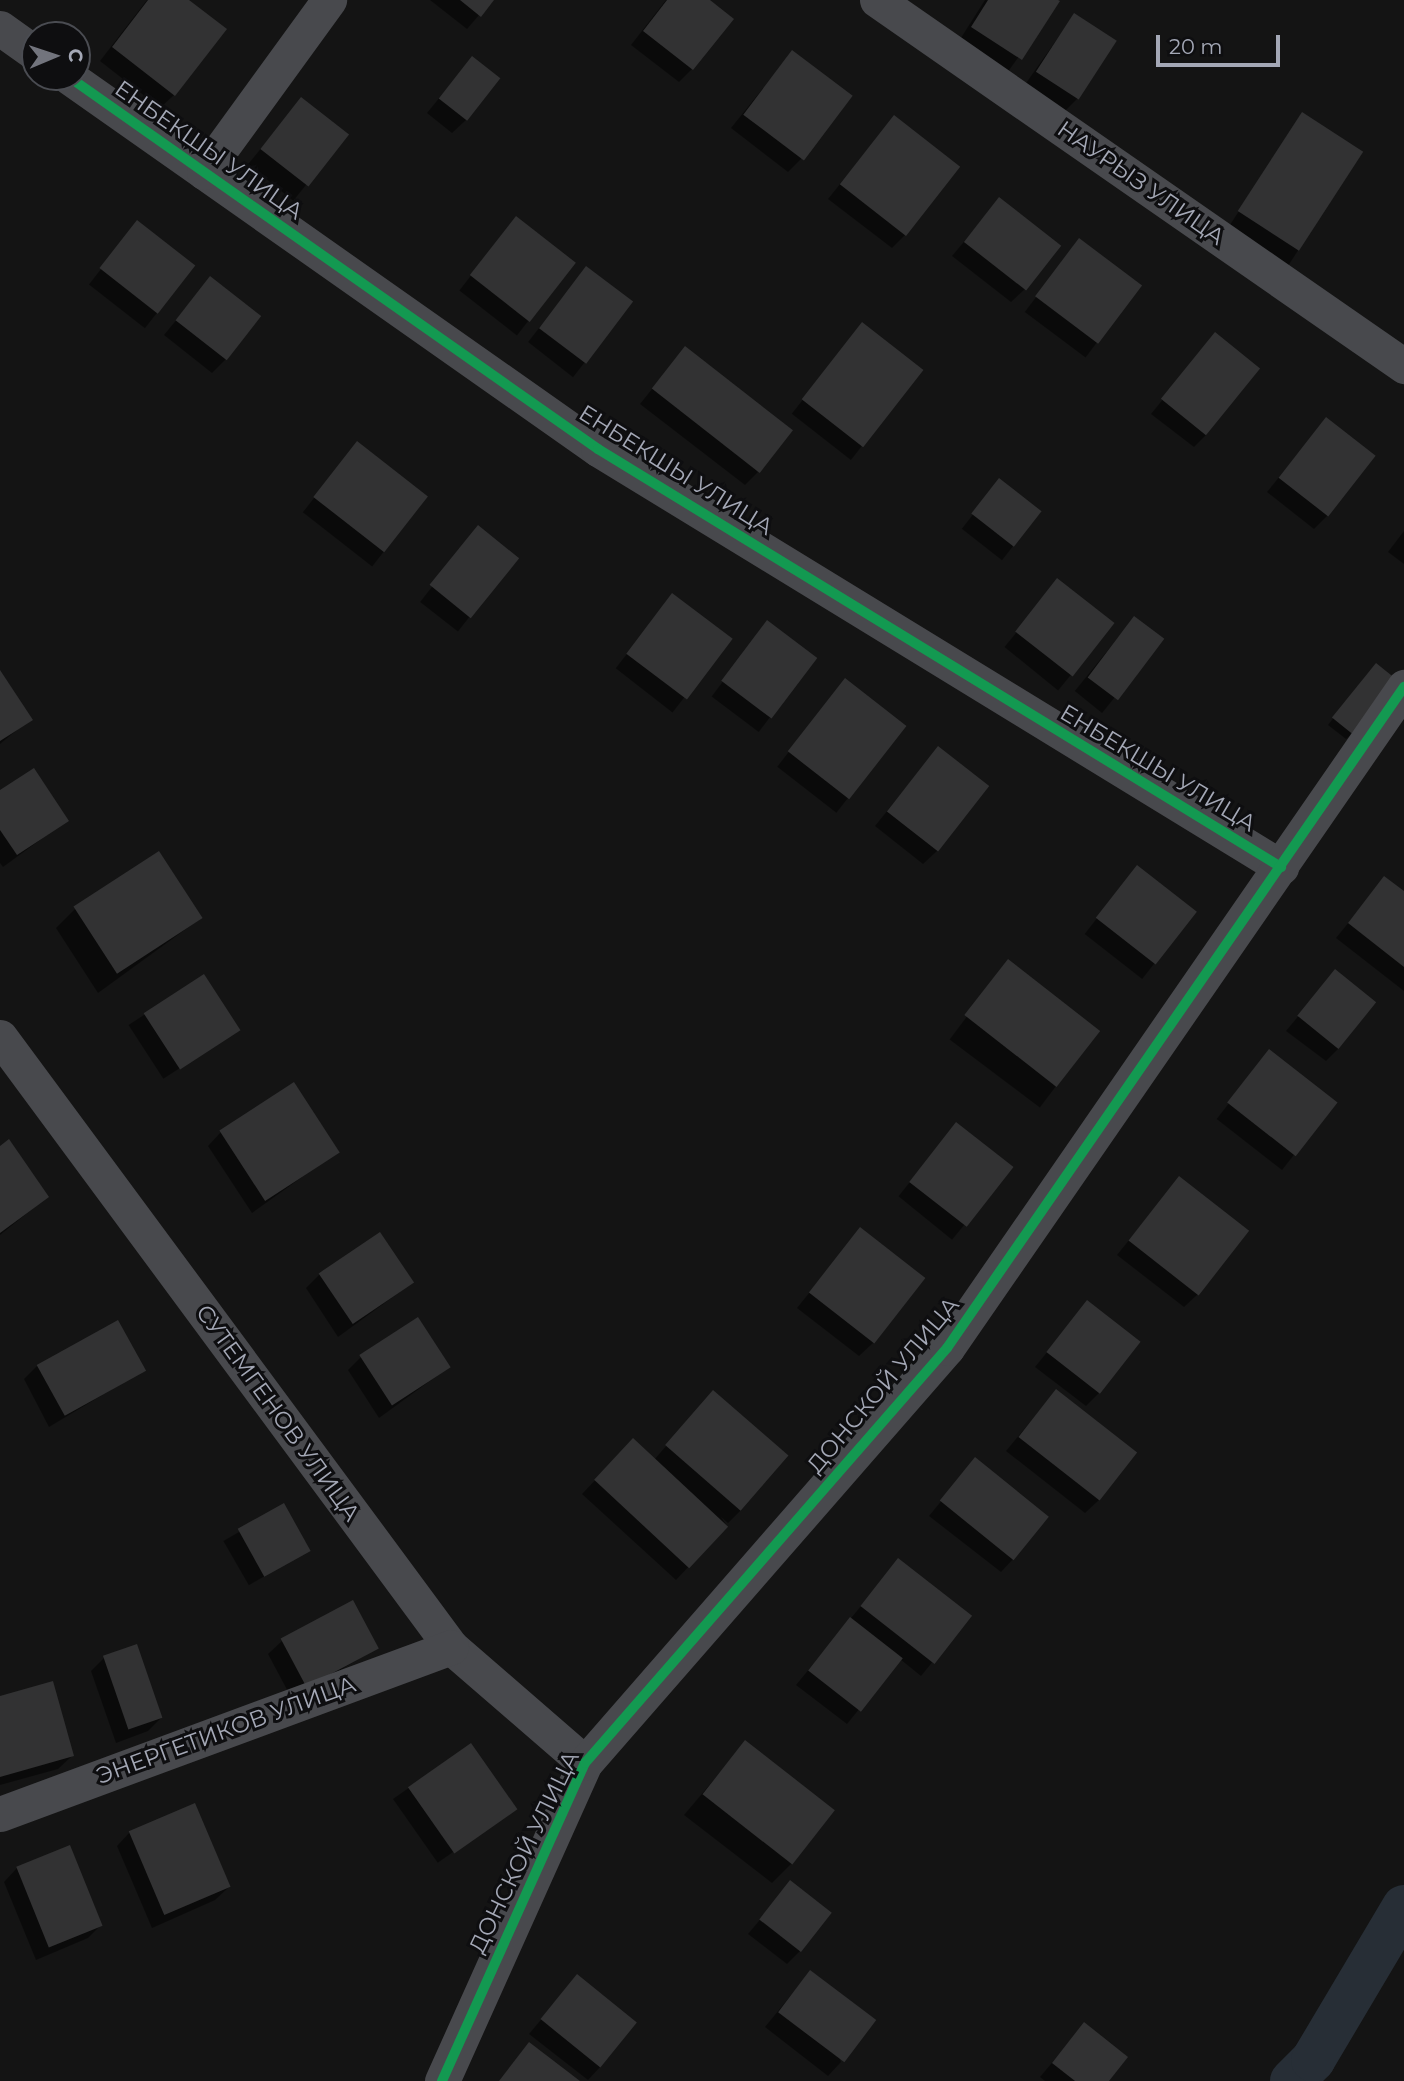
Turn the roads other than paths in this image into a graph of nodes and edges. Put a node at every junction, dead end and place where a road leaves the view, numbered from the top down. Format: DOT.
graph roads {
  1 [pos="329,0"];
  2 [pos="877,0"];
  3 [pos="0,28"];
  4 [pos="21,43"];
  5 [pos="89,91"];
  6 [pos="204,172"];
  7 [pos="1404,366"];
  8 [pos="1404,687"];
  9 [pos="1281,867"];
  10 [pos="0,1037"];
  11 [pos="451,1647"];
  12 [pos="585,1763"];
  13 [pos="0,1814"];
  14 [pos="442,2081"];
  1 -- 6 [label="street"];
  2 -- 7 [label="street, НАУРЫЗ УЛИЦА"];
  3 -- 4 [label="street"];
  5 -- 6 [label="street, ЕНБЕКШЫ УЛИЦА"];
  6 -- 9 [label="street, ЕНБЕКШЫ УЛИЦА"];
  8 -- 9 [label="street, ДОНСКОЙ УЛИЦА"];
  9 -- 12 [label="street, ДОНСКОЙ УЛИЦА"];
  10 -- 11 [label="street, СУТЕМГЕНОВ УЛИЦА"];
  11 -- 12 [label="street, СУТЕМГЕНОВ УЛИЦА"];
  11 -- 13 [label="street, ЭНЕРГЕТИКОВ УЛИЦА"];
  12 -- 14 [label="street, ДОНСКОЙ УЛИЦА"];
}
